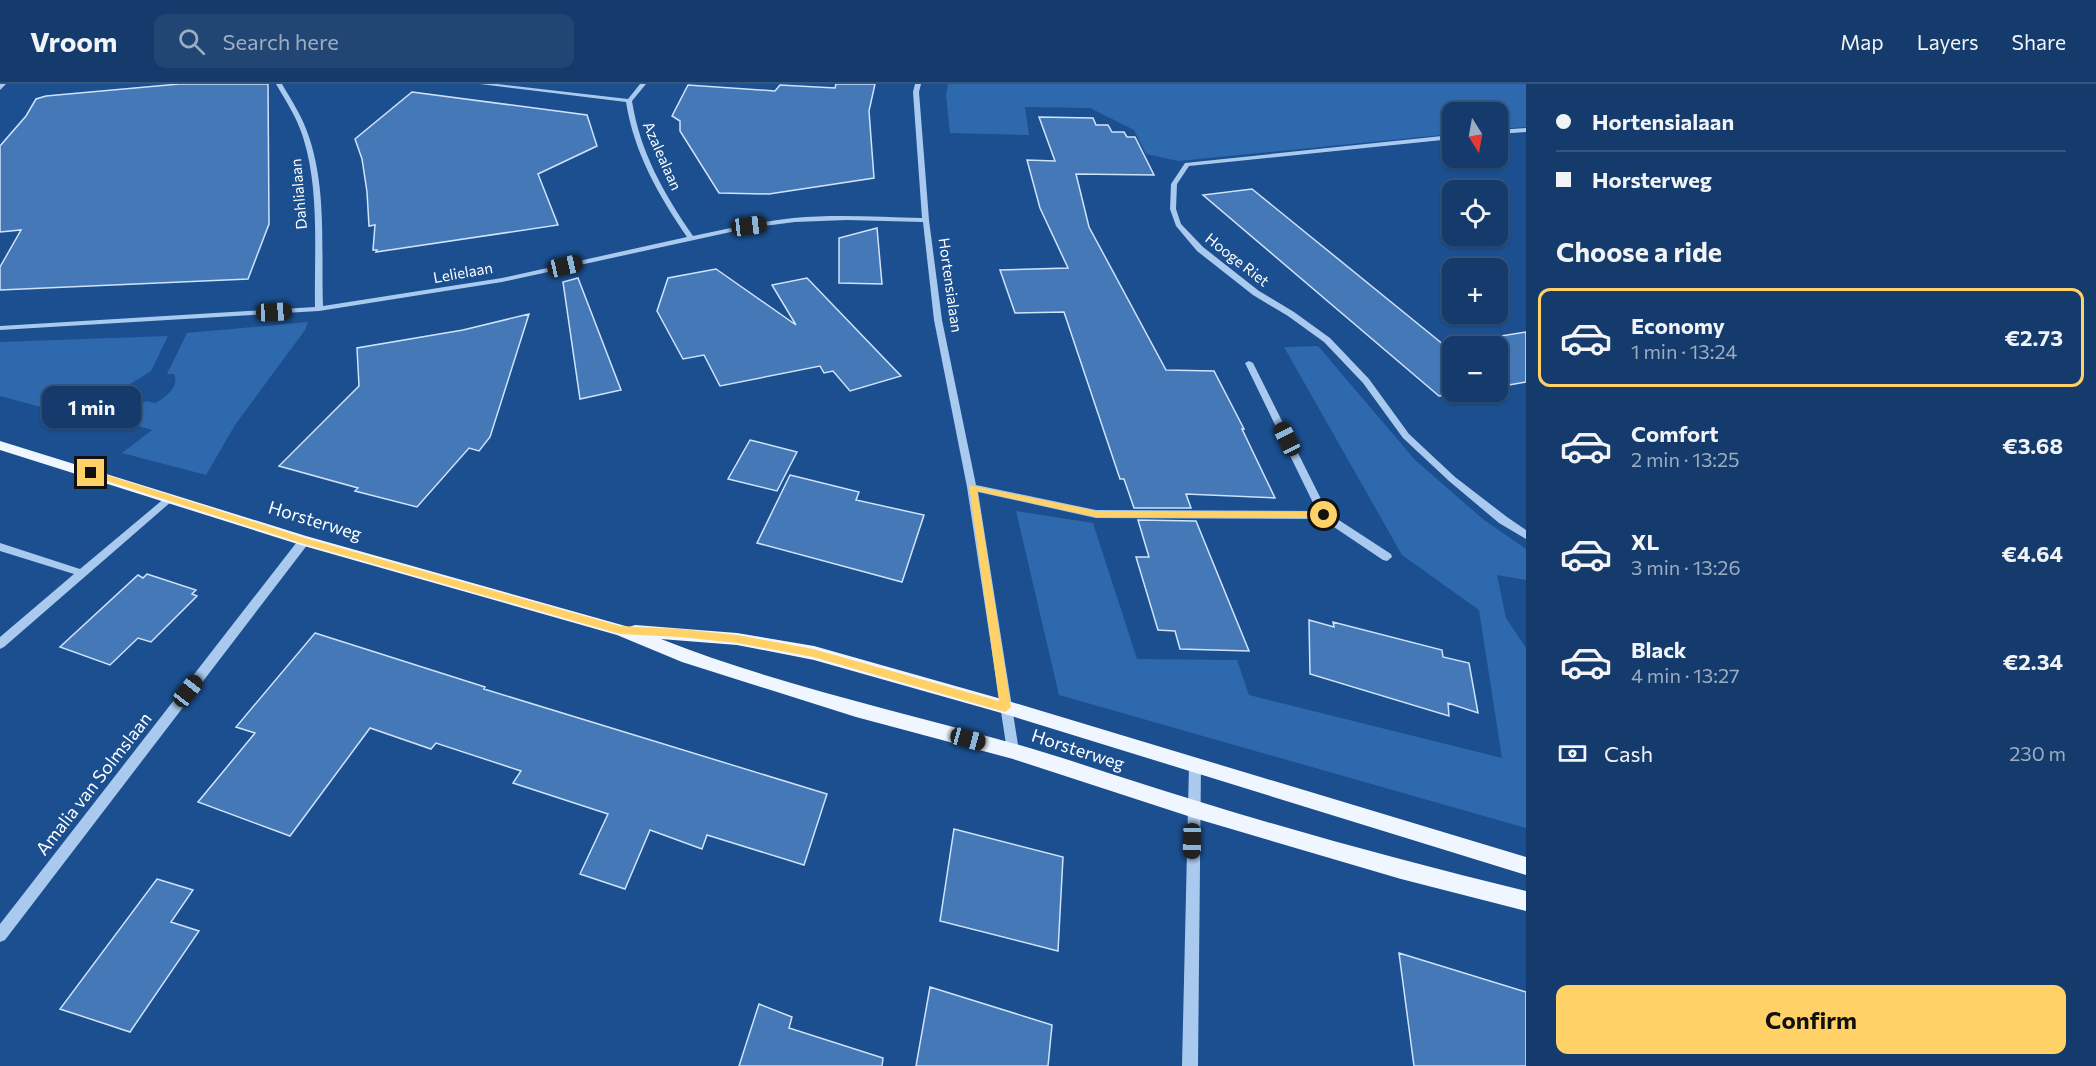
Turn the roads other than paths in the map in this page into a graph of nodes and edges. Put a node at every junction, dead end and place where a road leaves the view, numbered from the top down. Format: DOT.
graph roads {
  1 [pos="3,84"];
  2 [pos="279,84"];
  3 [pos="483,84"];
  4 [pos="644,84"];
  5 [pos="918,84"];
  6 [pos="0,88"];
  7 [pos="629,101"];
  8 [pos="1526,130"];
  9 [pos="1508,131"];
  10 [pos="1442,138"];
  11 [pos="926,220"];
  12 [pos="691,238"];
  13 [pos="319,309"];
  14 [pos="0,328"];
  15 [pos="1249,363"];
  16 [pos="0,445"];
  17 [pos="972,487"];
  18 [pos="169,499"];
  19 [pos="1324,515"];
  20 [pos="1526,535"];
  21 [pos="304,541"];
  22 [pos="0,547"];
  23 [pos="1387,557"];
  24 [pos="82,573"];
  25 [pos="620,630"];
  26 [pos="0,644"];
  27 [pos="1005,707"];
  28 [pos="1013,751"];
  29 [pos="1195,765"];
  30 [pos="1194,809"];
  31 [pos="1526,866"];
  32 [pos="1526,901"];
  33 [pos="0,935"];
  34 [pos="1190,1066"];
  1 -- 6 [label="street"];
  2 -- 13 [label="street, Dahlialaan"];
  3 -- 7 [label="street"];
  4 -- 7 [label="street"];
  5 -- 11 [label="street, Hortensialaan"];
  7 -- 12 [label="street, Azalealaan"];
  8 -- 9 [label="street"];
  10 -- 20 [label="street, Hooge Riet"];
  11 -- 12 [label="street, Lelielaan"];
  11 -- 17 [label="street, Hortensialaan"];
  12 -- 13 [label="street, Lelielaan"];
  13 -- 14 [label="street, Lelielaan"];
  15 -- 19 [label="street"];
  16 -- 18 [label="main road, Horsterweg"];
  17 -- 19 [label="street"];
  17 -- 27 [label="street, Hortensialaan"];
  18 -- 21 [label="main road, Horsterweg"];
  18 -- 24 [label="street"];
  19 -- 23 [label="street"];
  21 -- 25 [label="main road, Horsterweg"];
  21 -- 33 [label="street, Amalia van Solmslaan"];
  22 -- 24 [label="street"];
  24 -- 26 [label="street"];
  25 -- 27 [label="main road, Horsterweg"];
  25 -- 28 [label="main road, Horsterweg"];
  27 -- 28 [label="street, Hortensialaan"];
  27 -- 29 [label="main road, Horsterweg"];
  28 -- 30 [label="main road, Horsterweg"];
  29 -- 30 [label="street"];
  29 -- 31 [label="main road, Horsterweg"];
  30 -- 32 [label="main road, Horsterweg"];
  30 -- 34 [label="street"];
}
